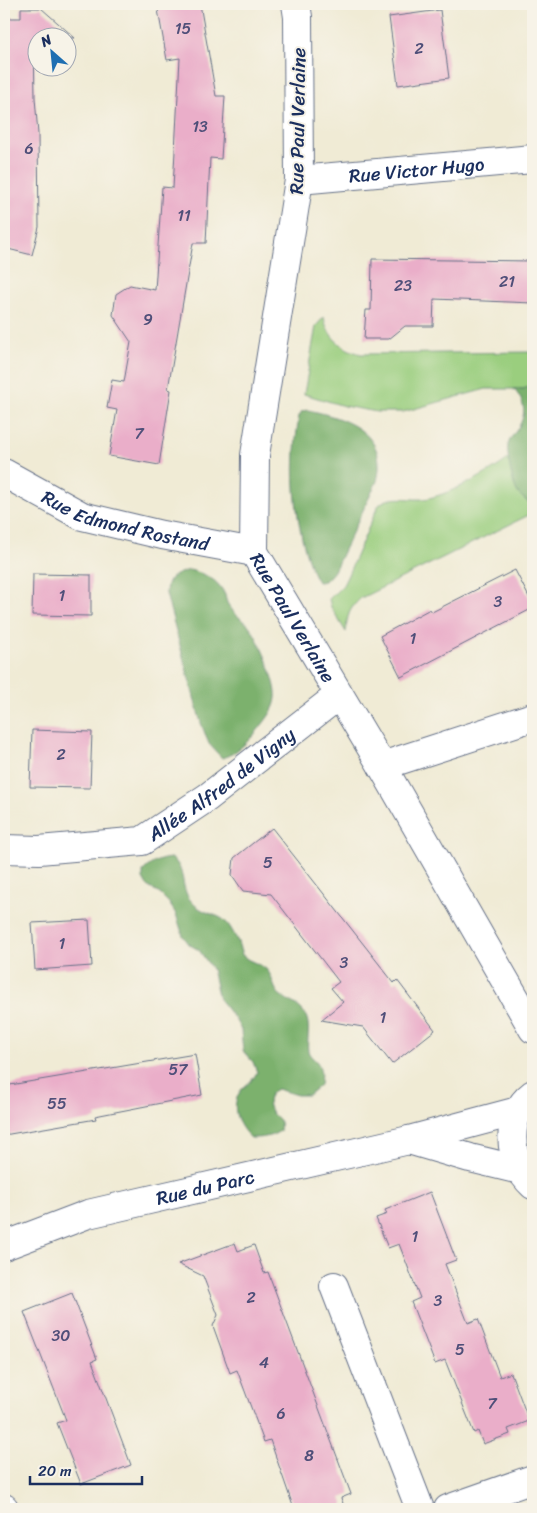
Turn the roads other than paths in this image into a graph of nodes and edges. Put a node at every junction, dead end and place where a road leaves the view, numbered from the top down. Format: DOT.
graph roads {
  1 [pos="296,4"];
  2 [pos="533,159"];
  3 [pos="299,180"];
  4 [pos="4,473"];
  5 [pos="254,552"];
  6 [pos="339,695"];
  7 [pos="533,717"];
  8 [pos="382,766"];
  9 [pos="4,849"];
  10 [pos="533,1029"];
  11 [pos="526,1102"];
  12 [pos="409,1140"];
  13 [pos="527,1177"];
  14 [pos="4,1246"];
  15 [pos="334,1286"];
  16 [pos="533,1479"];
  17 [pos="420,1509"];
  18 [pos="448,1509"];
  1 -- 3 [label="street, Rue Paul Verlaine"];
  2 -- 3 [label="street, Rue Victor Hugo"];
  3 -- 5 [label="street, Rue Paul Verlaine"];
  4 -- 5 [label="street, Rue Edmond Rostand"];
  5 -- 6 [label="street, Rue Paul Verlaine"];
  6 -- 8 [label="street, Rue Paul Verlaine"];
  6 -- 9 [label="street, Allée Alfred de Vigny"];
  7 -- 8 [label="street"];
  8 -- 10 [label="street, Rue Paul Verlaine"];
  11 -- 12 [label="street, Rue du Parc"];
  11 -- 13 [label="street"];
  12 -- 13 [label="street, Rue du Parc"];
  12 -- 14 [label="street, Rue du Parc"];
  15 -- 17 [label="street"];
  16 -- 18 [label="street"];
}
